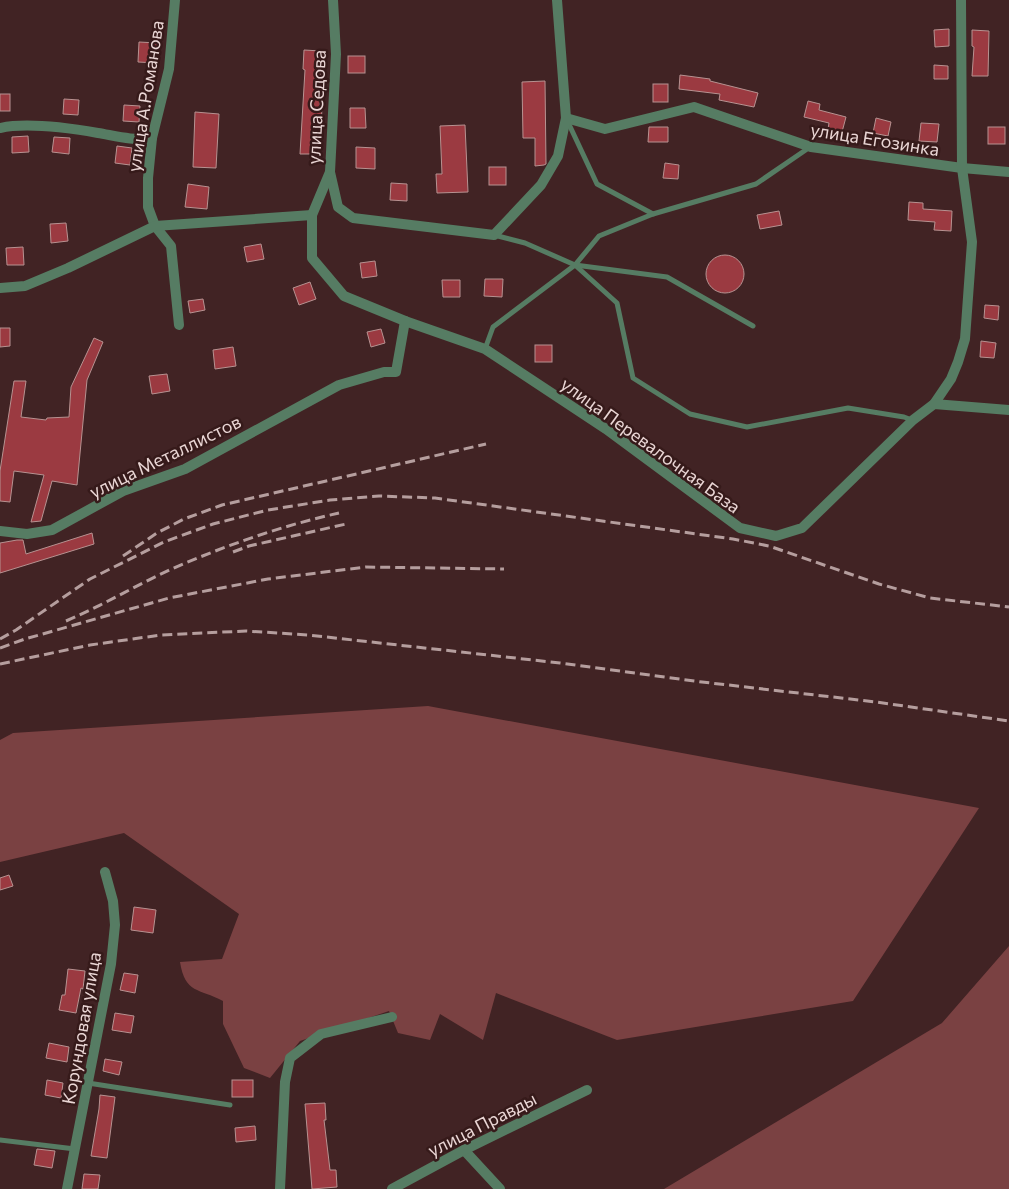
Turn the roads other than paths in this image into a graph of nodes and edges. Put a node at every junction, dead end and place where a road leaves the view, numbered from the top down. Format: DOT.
graph roads {
  1 [pos="175,0"];
  2 [pos="333,0"];
  3 [pos="557,0"];
  4 [pos="961,0"];
  5 [pos="566,118"];
  6 [pos="0,128"];
  7 [pos="152,138"];
  8 [pos="811,147"];
  9 [pos="962,168"];
  10 [pos="330,172"];
  11 [pos="1009,172"];
  12 [pos="654,214"];
  13 [pos="312,215"];
  14 [pos="155,226"];
  15 [pos="494,235"];
  16 [pos="575,265"];
  17 [pos="0,288"];
  18 [pos="405,321"];
  19 [pos="179,325"];
  20 [pos="754,326"];
  21 [pos="485,349"];
  22 [pos="934,404"];
  23 [pos="1009,410"];
  24 [pos="913,420"];
  25 [pos="0,531"];
  26 [pos="105,872"];
  27 [pos="392,1017"];
  28 [pos="88,1083"];
  29 [pos="587,1090"];
  30 [pos="230,1105"];
  31 [pos="0,1140"];
  32 [pos="75,1149"];
  33 [pos="464,1150"];
  34 [pos="66,1189"];
  35 [pos="280,1189"];
  36 [pos="392,1189"];
  37 [pos="500,1189"];
  1 -- 7 [label="street, улица А.Романова"];
  2 -- 10 [label="street, улица Седова"];
  3 -- 5 [label="street"];
  4 -- 9 [label="street, улица Перевалочная База"];
  5 -- 8 [label="street, улица Егозинка"];
  5 -- 12 [label="lane"];
  5 -- 15 [label="street"];
  6 -- 7 [label="street"];
  7 -- 14 [label="street, улица А.Романова"];
  8 -- 9 [label="street, улица Егозинка"];
  8 -- 12 [label="lane"];
  9 -- 11 [label="street, улица Егозинка"];
  9 -- 22 [label="street, улица Перевалочная База"];
  10 -- 13 [label="street, улица Седова"];
  10 -- 15 [label="street"];
  12 -- 16 [label="lane"];
  13 -- 14 [label="street"];
  13 -- 18 [label="street, улица Седова"];
  14 -- 17 [label="street"];
  14 -- 19 [label="street"];
  15 -- 16 [label="lane"];
  16 -- 20 [label="lane"];
  16 -- 21 [label="lane"];
  16 -- 24 [label="lane"];
  18 -- 21 [label="street, улица Перевалочная База"];
  18 -- 25 [label="street, улица Металлистов"];
  21 -- 24 [label="street, улица Перевалочная База"];
  22 -- 23 [label="street"];
  22 -- 24 [label="street, улица Перевалочная База"];
  26 -- 28 [label="street, Корундовая улица"];
  27 -- 35 [label="street"];
  28 -- 30 [label="lane"];
  28 -- 32 [label="street, Корундовая улица"];
  29 -- 33 [label="street, улица Правды"];
  31 -- 32 [label="lane"];
  32 -- 34 [label="street, Корундовая улица"];
  33 -- 36 [label="street, улица Правды"];
  33 -- 37 [label="street"];
}
